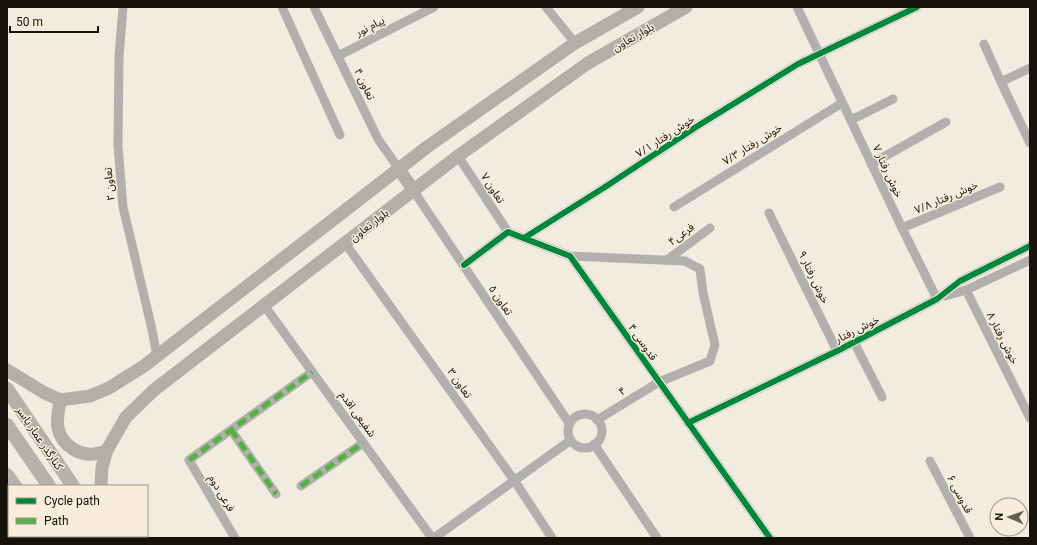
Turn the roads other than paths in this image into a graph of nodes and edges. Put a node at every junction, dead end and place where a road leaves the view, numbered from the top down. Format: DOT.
graph roads {
  1 [pos="124,7"];
  2 [pos="282,7"];
  3 [pos="314,7"];
  4 [pos="434,7"];
  5 [pos="546,7"];
  6 [pos="638,7"];
  7 [pos="686,7"];
  8 [pos="797,7"];
  9 [pos="917,7"];
  10 [pos="421,10"];
  11 [pos="575,43"];
  12 [pos="984,44"];
  13 [pos="819,53"];
  14 [pos="338,56"];
  15 [pos="1030,68"];
  16 [pos="1001,82"];
  17 [pos="894,99"];
  18 [pos="842,103"];
  19 [pos="851,120"];
  20 [pos="946,122"];
  21 [pos="340,135"];
  22 [pos="1030,143"];
  23 [pos="458,156"];
  24 [pos="871,164"];
  25 [pos="398,169"];
  26 [pos="1000,187"];
  27 [pos="413,190"];
  28 [pos="674,207"];
  29 [pos="769,213"];
  30 [pos="710,228"];
  31 [pos="902,228"];
  32 [pos="508,232"];
  33 [pos="524,238"];
  34 [pos="345,243"];
  35 [pos="1030,246"];
  36 [pos="570,256"];
  37 [pos="667,260"];
  38 [pos="1030,260"];
  39 [pos="464,265"];
  40 [pos="966,290"];
  41 [pos="938,299"];
  42 [pos="264,305"];
  43 [pos="854,342"];
  44 [pos="837,351"];
  45 [pos="157,356"];
  46 [pos="7,370"];
  47 [pos="312,372"];
  48 [pos="659,382"];
  49 [pos="7,389"];
  50 [pos="882,397"];
  51 [pos="60,400"];
  52 [pos="1030,418"];
  53 [pos="597,420"];
  54 [pos="569,423"];
  55 [pos="688,423"];
  56 [pos="7,425"];
  57 [pos="231,430"];
  58 [pos="571,440"];
  59 [pos="363,443"];
  60 [pos="594,444"];
  61 [pos="107,450"];
  62 [pos="930,461"];
  63 [pos="7,475"];
  64 [pos="514,480"];
  65 [pos="14,485"];
  66 [pos="48,485"];
  67 [pos="72,485"];
  68 [pos="101,485"];
  69 [pos="301,486"];
  70 [pos="276,494"];
  71 [pos="235,538"];
  72 [pos="433,538"];
  73 [pos="552,538"];
  74 [pos="657,538"];
  75 [pos="770,538"];
  76 [pos="970,538"];
  1 -- 45 [label="street, تعاون ۲"];
  2 -- 21 [label="street"];
  3 -- 14 [label="street, تعاون ۴"];
  4 -- 10 [label="street, پیام نور"];
  5 -- 11 [label="street"];
  6 -- 11 [label="main road"];
  7 -- 23 [label="main road, بلوار تعاون"];
  8 -- 13 [label="street, خوش رفتار ۷"];
  9 -- 13 [label="street, خوش رفتار ۷/۱"];
  10 -- 14 [label="street, پیام نور"];
  11 -- 25 [label="main road"];
  12 -- 16 [label="street"];
  13 -- 18 [label="street, خوش رفتار ۷"];
  13 -- 33 [label="street, خوش رفتار ۷/۱"];
  14 -- 25 [label="street, تعاون ۴"];
  15 -- 16 [label="street"];
  16 -- 22 [label="street"];
  17 -- 19 [label="street"];
  18 -- 19 [label="street, خوش رفتار ۷"];
  18 -- 28 [label="street, خوش رفتار ۷/۳"];
  19 -- 24 [label="street, خوش رفتار ۷"];
  20 -- 24 [label="street"];
  23 -- 27 [label="main road, بلوار تعاون"];
  23 -- 32 [label="street, تعاون ۷"];
  24 -- 31 [label="street, خوش رفتار ۷"];
  25 -- 27 [label="main road"];
  25 -- 45 [label="main road"];
  26 -- 31 [label="street, خوش رفتار ۷/۸"];
  27 -- 34 [label="main road, بلوار تعاون"];
  27 -- 39 [label="street, تعاون ۵"];
  29 -- 44 [label="street, خوش رفتار ۹"];
  30 -- 37 [label="street, فرعی۴"];
  31 -- 41 [label="street, خوش رفتار ۷"];
  32 -- 33 [label="street"];
  32 -- 39 [label="street"];
  33 -- 36 [label="street"];
  34 -- 42 [label="main road, بلوار تعاون"];
  34 -- 64 [label="street, تعاون ۳"];
  35 -- 41 [label="street, خوش رفتار"];
  36 -- 37 [label="street"];
  36 -- 48 [label="street, قدوسی ۴"];
  37 -- 48 [label="street, ۴"];
  38 -- 40 [label="street, خوش رفتار"];
  39 -- 54 [label="street, تعاون ۵"];
  40 -- 41 [label="street, خوش رفتار"];
  40 -- 52 [label="street, خوش رفتار ۸"];
  41 -- 43 [label="street, خوش رفتار"];
  42 -- 47 [label="street, شفیعی اقدم"];
  42 -- 61 [label="main road, بلوار تعاون"];
  43 -- 44 [label="street, خوش رفتار"];
  43 -- 50 [label="street"];
  44 -- 55 [label="street, خوش رفتار"];
  45 -- 51 [label="main road"];
  46 -- 51 [label="main road"];
  47 -- 57 [label="street"];
  47 -- 59 [label="street, شفیعی اقدم"];
  48 -- 53 [label="street, ۴"];
  48 -- 55 [label="street, قدوسی ۴"];
  49 -- 67 [label="main road, کنارگذر عمار یاسر"];
  51 -- 61 [label="main road"];
  53 -- 54 [label="street"];
  53 -- 60 [label="street"];
  54 -- 58 [label="street"];
  55 -- 75 [label="street, قدوسی ۴"];
  56 -- 66 [label="main road"];
  57 -- 70 [label="street"];
  57 -- 71 [label="street, فرعی دوم"];
  58 -- 60 [label="street"];
  58 -- 64 [label="street"];
  59 -- 69 [label="street"];
  59 -- 72 [label="street, شفیعی اقدم"];
  60 -- 74 [label="street"];
  61 -- 68 [label="main road, بلوار تعاون"];
  62 -- 76 [label="street, قدوسی ۶"];
  63 -- 65 [label="main road"];
  64 -- 72 [label="street"];
  64 -- 73 [label="street, تعاون ۳"];
}
